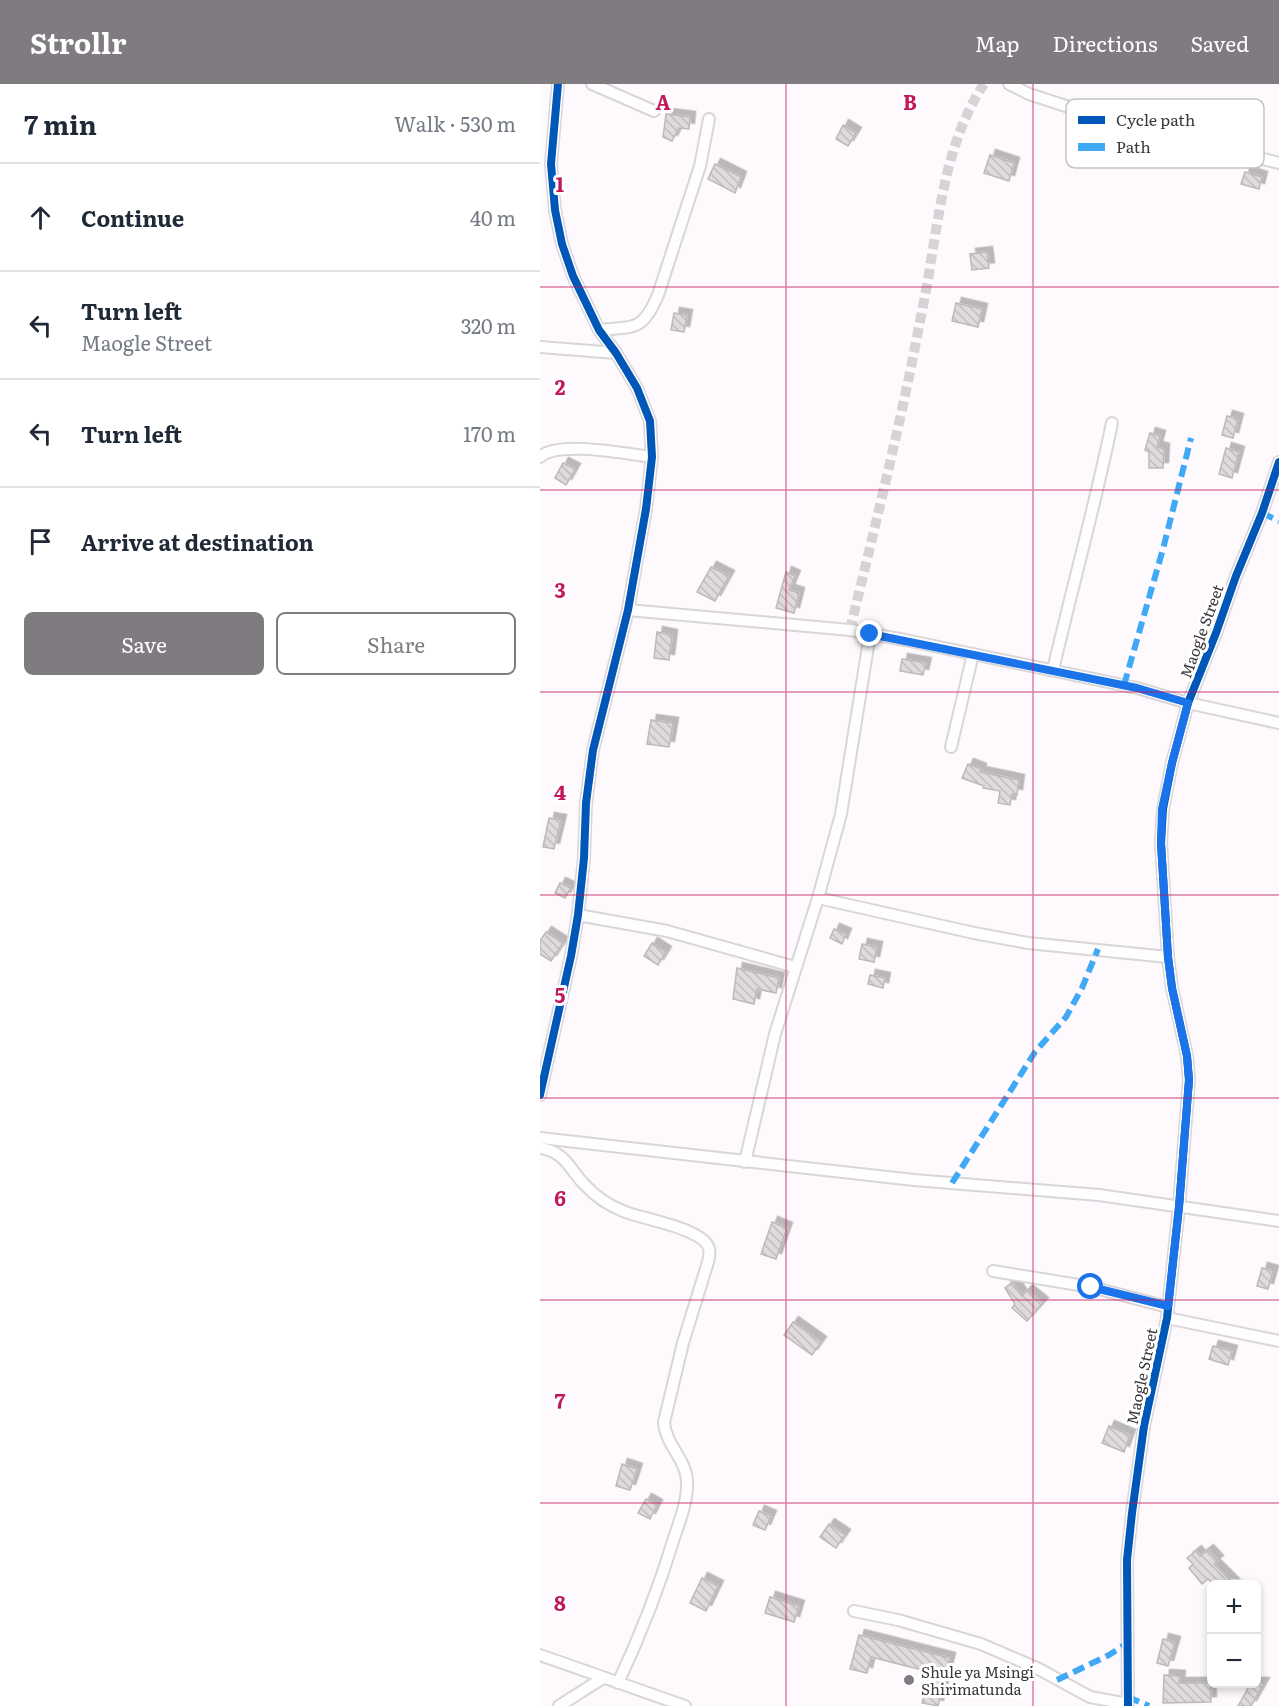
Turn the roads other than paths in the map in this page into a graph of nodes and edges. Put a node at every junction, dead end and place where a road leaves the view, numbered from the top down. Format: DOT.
graph roads {
  1 [pos="558,84"];
  2 [pos="592,84"];
  3 [pos="1009,84"];
  4 [pos="1066,106"];
  5 [pos="654,111"];
  6 [pos="709,119"];
  7 [pos="1264,160"];
  8 [pos="1279,164"];
  9 [pos="598,330"];
  10 [pos="540,347"];
  11 [pos="616,353"];
  12 [pos="1112,423"];
  13 [pos="540,457"];
  14 [pos="652,457"];
  15 [pos="1279,462"];
  16 [pos="628,609"];
  17 [pos="870,634"];
  18 [pos="973,654"];
  19 [pos="1053,670"];
  20 [pos="1188,703"];
  21 [pos="1279,723"];
  22 [pos="951,747"];
  23 [pos="818,898"];
  24 [pos="578,915"];
  25 [pos="1168,957"];
  26 [pos="795,967"];
  27 [pos="540,1095"];
  28 [pos="540,1138"];
  29 [pos="540,1148"];
  30 [pos="745,1162"];
  31 [pos="1179,1207"];
  32 [pos="1279,1221"];
  33 [pos="993,1271"];
  34 [pos="1168,1306"];
  35 [pos="1167,1318"];
  36 [pos="1279,1341"];
  37 [pos="854,1611"];
  38 [pos="540,1655"];
  39 [pos="603,1678"];
  40 [pos="618,1683"];
  41 [pos="1128,1705"];
  42 [pos="559,1706"];
  43 [pos="685,1706"];
  1 -- 9 [label="street"];
  2 -- 5 [label="street"];
  3 -- 4 [label="street"];
  6 -- 9 [label="street"];
  7 -- 8 [label="street"];
  9 -- 11 [label="street"];
  10 -- 11 [label="street"];
  11 -- 14 [label="street"];
  12 -- 19 [label="street"];
  13 -- 14 [label="street"];
  14 -- 16 [label="street"];
  15 -- 20 [label="street, Maogle Street"];
  16 -- 17 [label="street"];
  16 -- 24 [label="street"];
  17 -- 18 [label="street"];
  17 -- 23 [label="street"];
  18 -- 19 [label="street"];
  18 -- 22 [label="street"];
  19 -- 20 [label="street"];
  20 -- 21 [label="street"];
  20 -- 25 [label="street, Maogle Street"];
  23 -- 25 [label="street"];
  23 -- 26 [label="street"];
  24 -- 26 [label="street"];
  24 -- 27 [label="street"];
  25 -- 31 [label="street, Maogle Street"];
  26 -- 30 [label="street"];
  28 -- 30 [label="street"];
  29 -- 40 [label="street"];
  30 -- 31 [label="street"];
  31 -- 32 [label="street"];
  31 -- 34 [label="street, Maogle Street"];
  33 -- 34 [label="street"];
  34 -- 35 [label="street, Maogle Street"];
  35 -- 36 [label="street"];
  35 -- 41 [label="street, Maogle Street"];
  37 -- 41 [label="street"];
  38 -- 39 [label="street"];
  39 -- 40 [label="street"];
  39 -- 42 [label="street"];
  40 -- 43 [label="street"];
}
